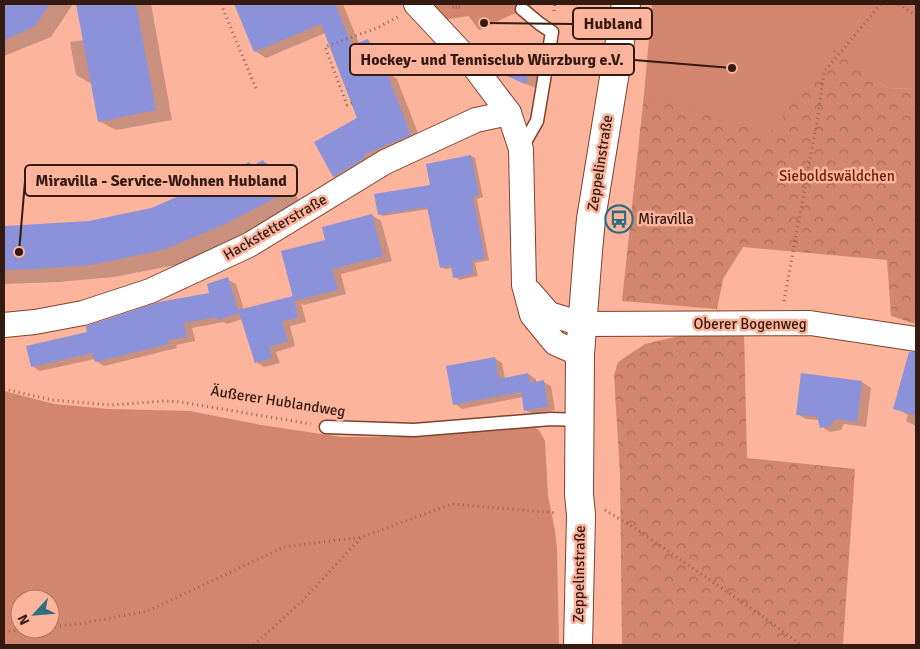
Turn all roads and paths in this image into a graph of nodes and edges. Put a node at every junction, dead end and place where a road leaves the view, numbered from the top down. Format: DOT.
graph roads {
  1 [pos="221,4"];
  2 [pos="626,4"];
  3 [pos="880,4"];
  4 [pos="899,4"];
  5 [pos="417,5"];
  6 [pos="522,8"];
  7 [pos="916,16"];
  8 [pos="257,91"];
  9 [pos="352,103"];
  10 [pos="509,113"];
  11 [pos="521,149"];
  12 [pos="524,285"];
  13 [pos="780,323"];
  14 [pos="582,324"];
  15 [pos="4,325"];
  16 [pos="916,339"];
  17 [pos="580,354"];
  18 [pos="4,389"];
  19 [pos="579,420"];
  20 [pos="326,427"];
  21 [pos="580,504"];
  22 [pos="362,537"];
  23 [pos="60,625"];
  24 [pos="254,645"];
  25 [pos="578,645"];
  26 [pos="800,645"];
  1 -- 8 [label="path"];
  2 -- 14 [label="street, Zeppelinstraße"];
  3 -- 13 [label="path"];
  4 -- 7 [label="path"];
  5 -- 9 [label="path"];
  5 -- 10 [label="street"];
  6 -- 11 [label="lane"];
  10 -- 11 [label="street"];
  10 -- 15 [label="street, Hackstetterstraße"];
  11 -- 12 [label="street"];
  12 -- 14 [label="street"];
  12 -- 17 [label="street"];
  13 -- 14 [label="street, Oberer Bogenweg"];
  13 -- 16 [label="street, Oberer Bogenweg"];
  14 -- 17 [label="street, Zeppelinstraße"];
  17 -- 19 [label="street, Zeppelinstraße"];
  18 -- 20 [label="path, Äußerer Hublandweg"];
  19 -- 20 [label="lane, Äußerer Hublandweg"];
  19 -- 21 [label="street, Zeppelinstraße"];
  21 -- 22 [label="path"];
  21 -- 25 [label="street, Zeppelinstraße"];
  21 -- 26 [label="path"];
  22 -- 23 [label="path"];
  22 -- 24 [label="path"];
}
